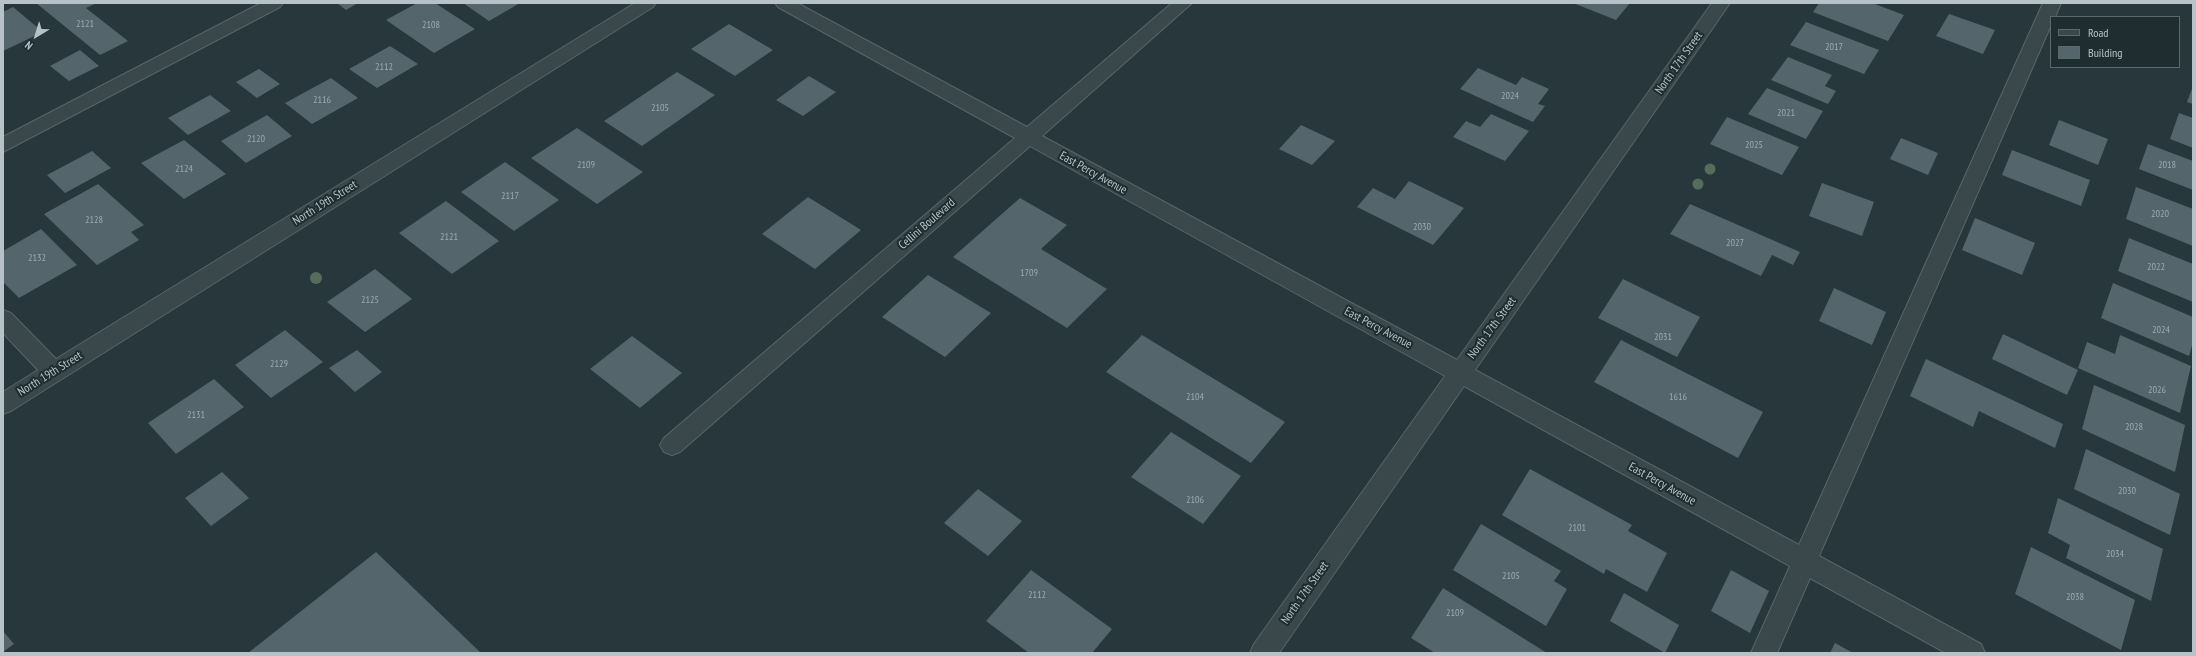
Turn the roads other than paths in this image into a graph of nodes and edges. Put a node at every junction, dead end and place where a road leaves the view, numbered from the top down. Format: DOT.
graph roads {
  1 [pos="274,3"];
  2 [pos="647,3"];
  3 [pos="784,3"];
  4 [pos="1183,3"];
  5 [pos="1721,3"];
  6 [pos="2052,3"];
  7 [pos="1027,136"];
  8 [pos="3,145"];
  9 [pos="3,319"];
  10 [pos="54,372"];
  11 [pos="1460,372"];
  12 [pos="3,404"];
  13 [pos="672,445"];
  14 [pos="1804,562"];
  15 [pos="1263,653"];
  16 [pos="1764,653"];
  17 [pos="1972,653"];
  1 -- 8 [label="street"];
  2 -- 10 [label="street, North 19th Street"];
  3 -- 7 [label="street, East Percy Avenue"];
  4 -- 7 [label="street, Cellini Boulevard"];
  5 -- 11 [label="street, North 17th Street"];
  6 -- 14 [label="street"];
  7 -- 11 [label="street, East Percy Avenue"];
  7 -- 13 [label="street, Cellini Boulevard"];
  9 -- 10 [label="street"];
  10 -- 12 [label="street, North 19th Street"];
  11 -- 14 [label="street, East Percy Avenue"];
  11 -- 15 [label="street, North 17th Street"];
  14 -- 16 [label="street"];
  14 -- 17 [label="street, East Percy Avenue"];
}
